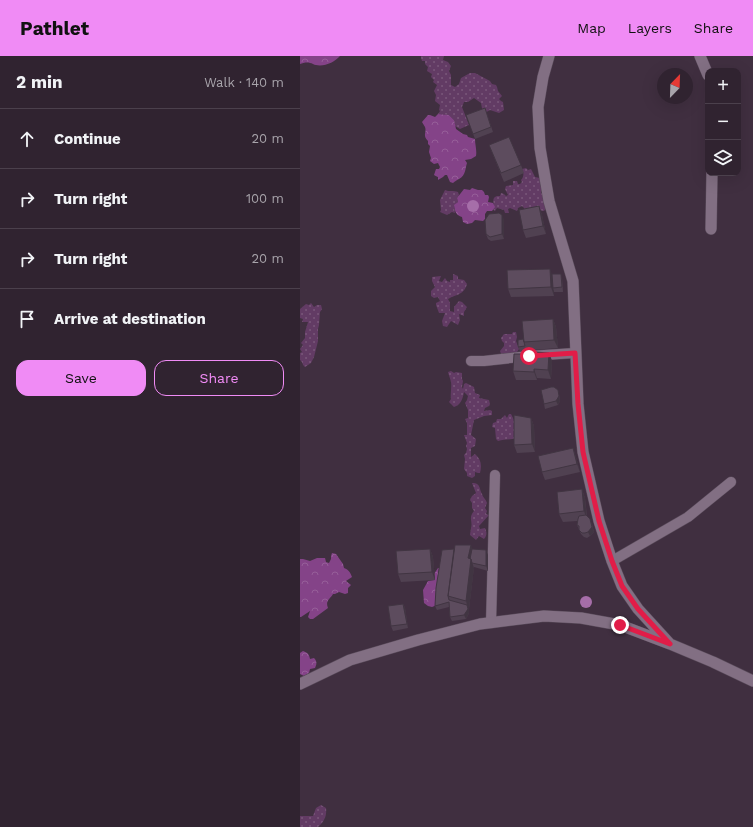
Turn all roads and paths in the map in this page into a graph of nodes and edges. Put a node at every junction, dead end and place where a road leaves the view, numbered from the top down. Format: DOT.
graph roads {
  1 [pos="549,56"];
  2 [pos="700,56"];
  3 [pos="705,68"];
  4 [pos="712,176"];
  5 [pos="711,229"];
  6 [pos="575,353"];
  7 [pos="472,361"];
  8 [pos="495,475"];
  9 [pos="731,482"];
  10 [pos="612,561"];
  11 [pos="491,623"];
  12 [pos="670,644"];
  13 [pos="753,681"];
  14 [pos="300,684"];
  1 -- 6 [label="street"];
  2 -- 3 [label="street"];
  4 -- 5 [label="street"];
  6 -- 7 [label="lane"];
  6 -- 10 [label="street"];
  8 -- 11 [label="lane"];
  9 -- 10 [label="lane"];
  10 -- 12 [label="street"];
  11 -- 12 [label="street"];
  11 -- 14 [label="street"];
  12 -- 13 [label="street"];
}
